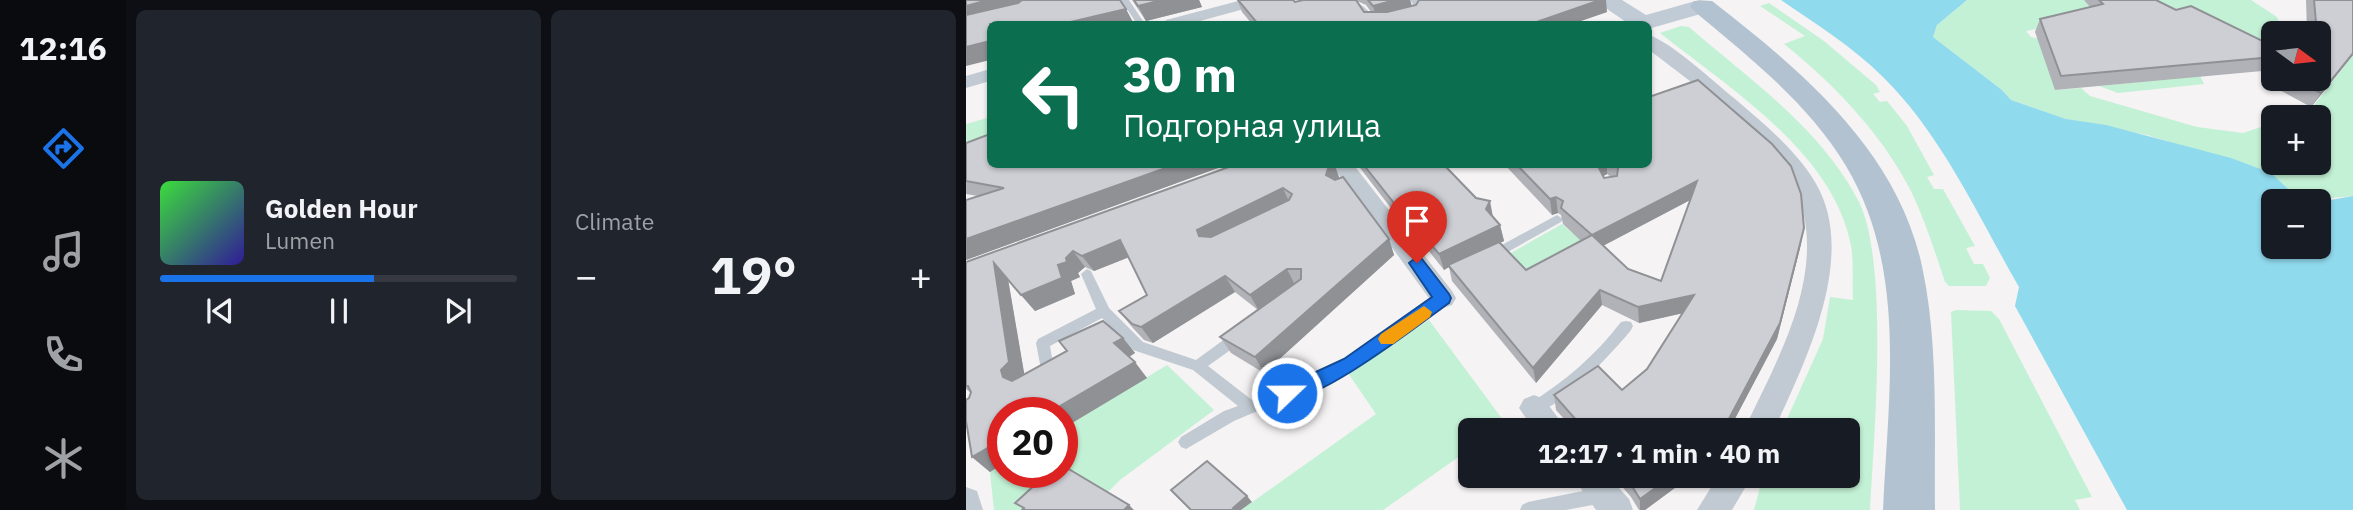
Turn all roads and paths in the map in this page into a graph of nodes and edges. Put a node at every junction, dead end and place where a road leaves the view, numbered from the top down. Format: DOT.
graph roads {
  1 [pos="1125,0"];
  2 [pos="1260,0"];
  3 [pos="1348,0"];
  4 [pos="1414,0"];
  5 [pos="1606,0"];
  6 [pos="1713,3"];
  7 [pos="1220,5"];
  8 [pos="1139,21"];
  9 [pos="1180,21"];
  10 [pos="1233,21"];
  11 [pos="1370,21"];
  12 [pos="1393,21"];
  13 [pos="1634,21"];
  14 [pos="1652,25"];
  15 [pos="1652,36"];
  16 [pos="987,76"];
  17 [pos="966,82"];
  18 [pos="1346,178"];
  19 [pos="1557,219"];
  20 [pos="1479,261"];
  21 [pos="1087,274"];
  22 [pos="1441,286"];
  23 [pos="1104,311"];
  24 [pos="1254,325"];
  25 [pos="1626,326"];
  26 [pos="1198,366"];
  27 [pos="1038,381"];
  28 [pos="1250,407"];
  29 [pos="1544,418"];
  30 [pos="1765,418"];
  31 [pos="1186,443"];
  32 [pos="1729,488"];
  33 [pos="1737,488"];
  34 [pos="1603,494"];
  35 [pos="966,502"];
  36 [pos="967,510"];
  37 [pos="1528,510"];
  38 [pos="1713,510"];
  39 [pos="1734,510"];
  40 [pos="1909,510"];
  1 -- 8 [label="lane"];
  2 -- 7 [label="street"];
  3 -- 11 [label="lane"];
  4 -- 12 [label="lane"];
  5 -- 13 [label="street"];
  6 -- 14 [label="street"];
  6 -- 40 [label="main road"];
  7 -- 9 [label="street"];
  7 -- 10 [label="street"];
  15 -- 30 [label="street"];
  16 -- 17 [label="street"];
  18 -- 22 [label="street"];
  19 -- 20 [label="lane"];
  21 -- 23 [label="lane"];
  22 -- 28 [label="lane"];
  23 -- 26 [label="lane"];
  23 -- 27 [label="lane"];
  24 -- 26 [label="lane"];
  25 -- 29 [label="lane"];
  26 -- 28 [label="lane"];
  28 -- 31 [label="lane"];
  32 -- 38 [label="street"];
  33 -- 39 [label="street"];
  34 -- 37 [label="lane"];
  35 -- 36 [label="street"];
}
